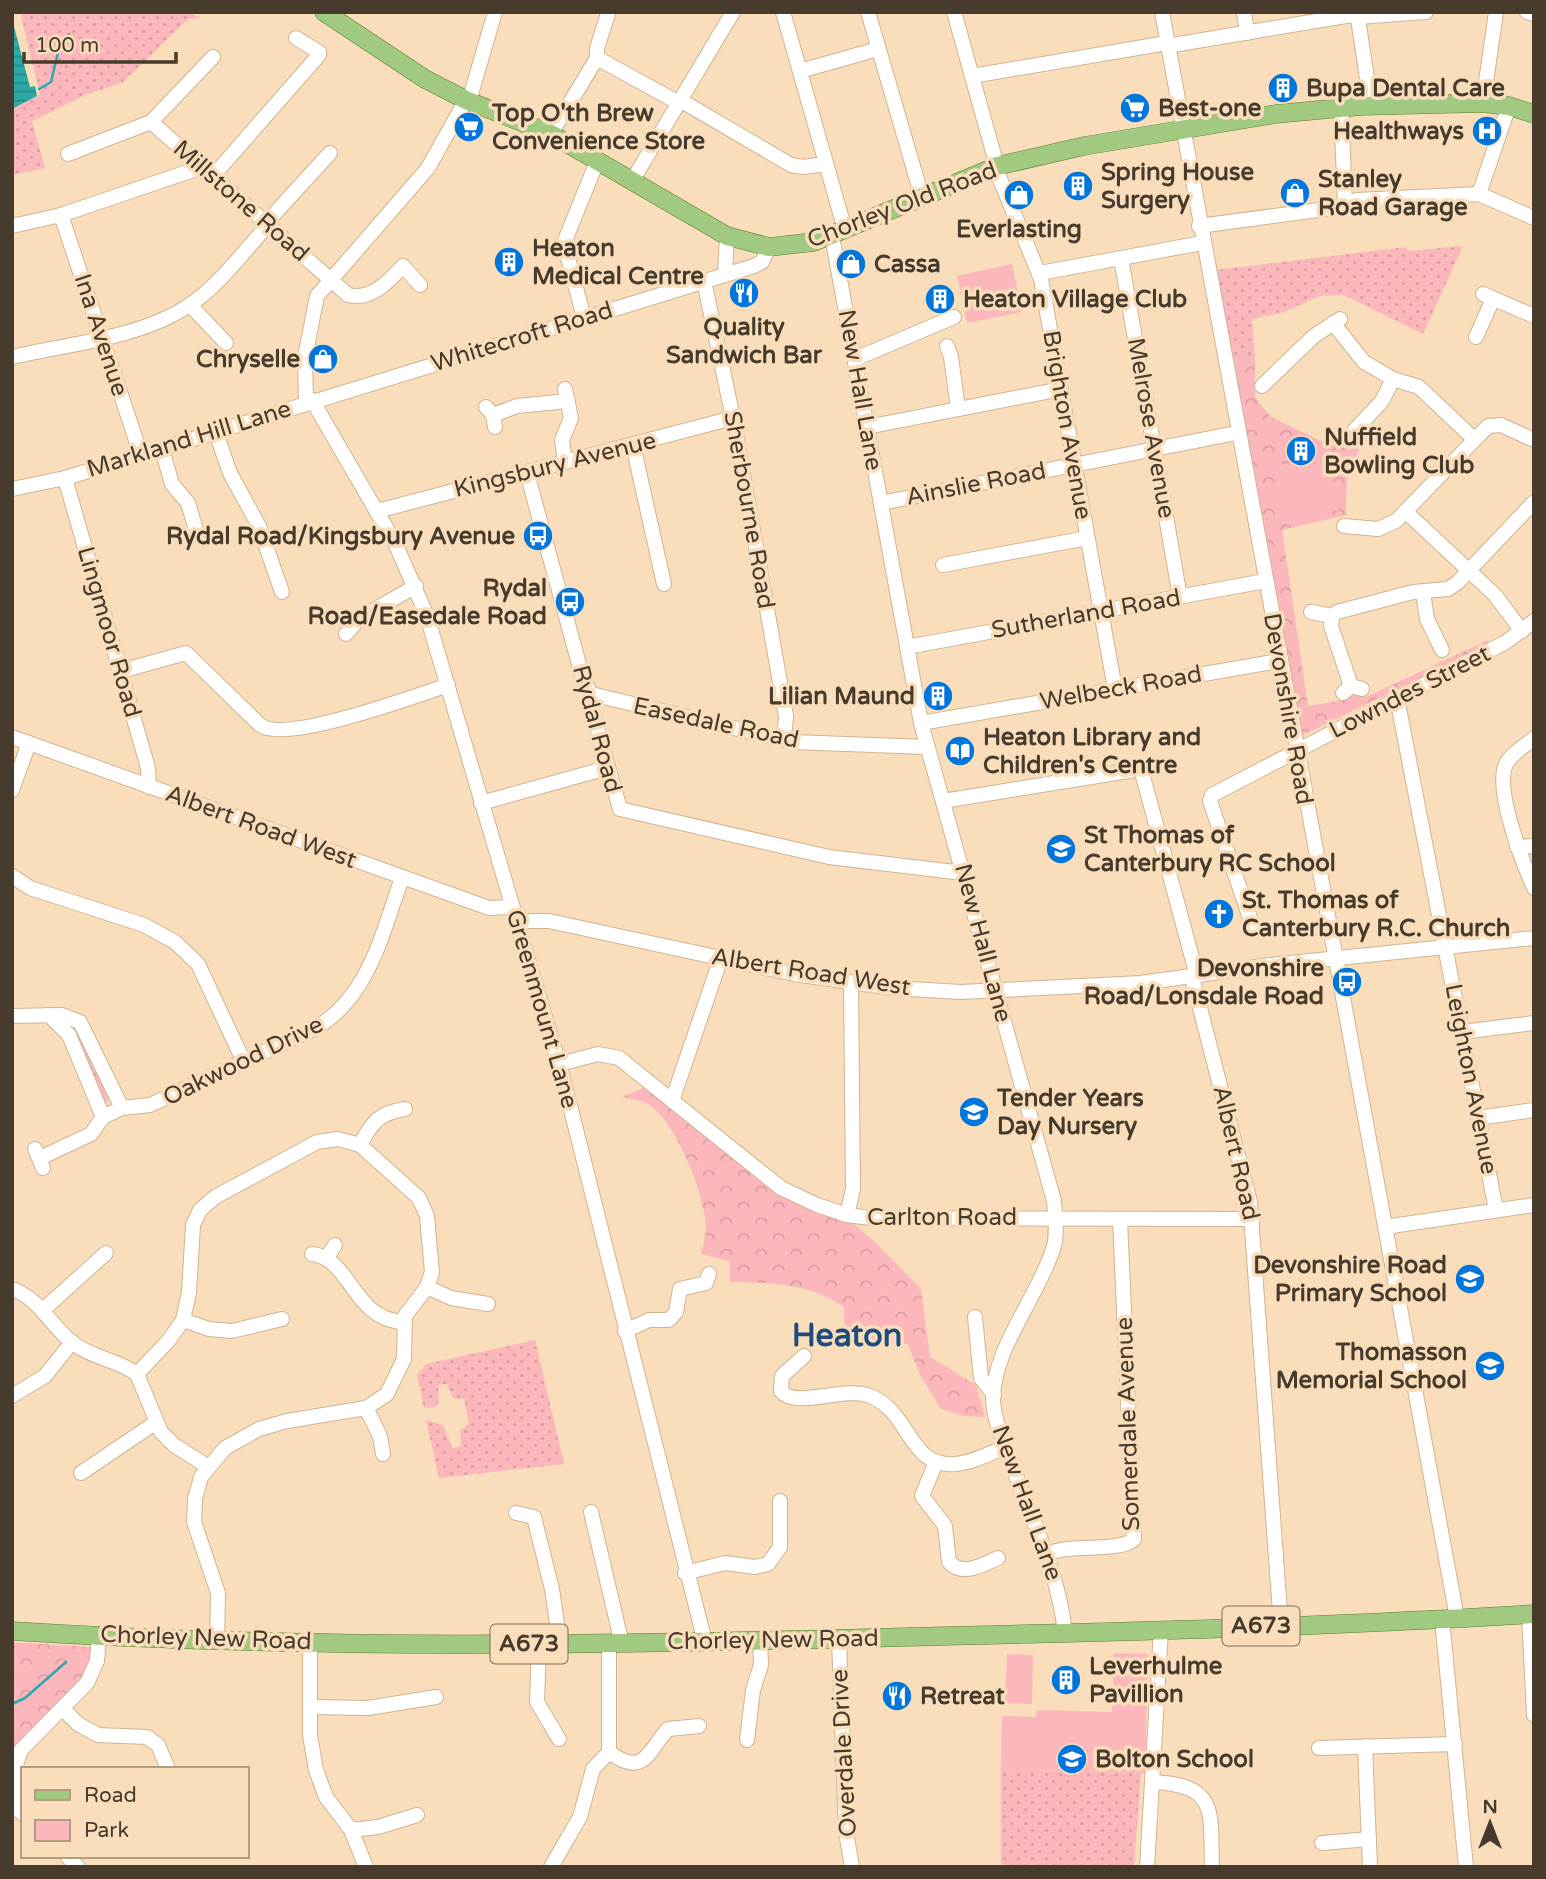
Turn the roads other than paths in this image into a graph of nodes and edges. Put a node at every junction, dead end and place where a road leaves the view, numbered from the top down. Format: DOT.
graph roads {
  1 [pos="324,12"];
  2 [pos="495,12"];
  3 [pos="733,12"];
  4 [pos="783,12"];
  5 [pos="868,12"];
  6 [pos="954,12"];
  7 [pos="1162,12"];
  8 [pos="1244,12"];
  9 [pos="1426,12"];
  10 [pos="1496,12"];
  11 [pos="1527,12"];
  12 [pos="608,14"];
  13 [pos="1534,14"];
  14 [pos="1358,15"];
  15 [pos="1281,20"];
  16 [pos="1247,33"];
  17 [pos="296,38"];
  18 [pos="1167,44"];
  19 [pos="878,49"];
  20 [pos="597,58"];
  21 [pos="224,67"];
  22 [pos="800,71"];
  23 [pos="972,76"];
  24 [pos="468,100"];
  25 [pos="680,102"];
  26 [pos="1483,103"];
  27 [pos="1371,105"];
  28 [pos="1509,106"];
  29 [pos="1342,107"];
  30 [pos="1534,114"];
  31 [pos="151,122"];
  32 [pos="1181,130"];
  33 [pos="551,134"];
  34 [pos="76,148"];
  35 [pos="330,153"];
  36 [pos="597,159"];
  37 [pos="826,164"];
  38 [pos="996,167"];
  39 [pos="207,171"];
  40 [pos="632,181"];
  41 [pos="1479,194"];
  42 [pos="922,197"];
  43 [pos="1345,204"];
  44 [pos="61,215"];
  45 [pos="1534,218"];
  46 [pos="267,224"];
  47 [pos="12,226"];
  48 [pos="1199,226"];
  49 [pos="838,233"];
  50 [pos="727,236"];
  51 [pos="1202,243"];
  52 [pos="769,247"];
  53 [pos="1121,258"];
  54 [pos="1040,273"];
  55 [pos="725,275"];
  56 [pos="330,279"];
  57 [pos="704,281"];
  58 [pos="420,285"];
  59 [pos="190,305"];
  60 [pos="1534,316"];
  61 [pos="954,317"];
  62 [pos="584,318"];
  63 [pos="101,337"];
  64 [pos="1476,337"];
  65 [pos="226,344"];
  66 [pos="954,351"];
  67 [pos="12,357"];
  68 [pos="855,359"];
  69 [pos="1393,379"];
  70 [pos="1272,382"];
  71 [pos="1061,389"];
  72 [pos="309,401"];
  73 [pos="958,409"];
  74 [pos="491,416"];
  75 [pos="733,418"];
  76 [pos="867,427"];
  77 [pos="1354,431"];
  78 [pos="1236,432"];
  79 [pos="216,433"];
  80 [pos="1474,439"];
  81 [pos="1534,440"];
  82 [pos="633,445"];
  83 [pos="162,449"];
  84 [pos="1155,449"];
  85 [pos="141,455"];
  86 [pos="565,462"];
  87 [pos="1076,464"];
  88 [pos="527,473"];
  89 [pos="65,478"];
  90 [pos="12,489"];
  91 [pos="1534,502"];
  92 [pos="881,503"];
  93 [pos="377,511"];
  94 [pos="1355,511"];
  95 [pos="1406,512"];
  96 [pos="180,527"];
  97 [pos="1087,538"];
  98 [pos="943,565"];
  99 [pos="1469,570"];
  100 [pos="1265,581"];
  101 [pos="664,584"];
  102 [pos="416,586"];
  103 [pos="282,592"];
  104 [pos="1423,592"];
  105 [pos="1180,597"];
  106 [pos="1100,612"];
  107 [pos="1311,612"];
  108 [pos="1332,617"];
  109 [pos="1534,621"];
  110 [pos="1522,631"];
  111 [pos="345,634"];
  112 [pos="907,647"];
  113 [pos="1442,650"];
  114 [pos="1279,661"];
  115 [pos="121,671"];
  116 [pos="448,685"];
  117 [pos="1115,689"];
  118 [pos="1352,689"];
  119 [pos="591,694"];
  120 [pos="1397,698"];
  121 [pos="921,723"];
  122 [pos="12,737"];
  123 [pos="1534,738"];
  124 [pos="784,740"];
  125 [pos="29,743"];
  126 [pos="927,747"];
  127 [pos="1296,752"];
  128 [pos="607,768"];
  129 [pos="149,787"];
  130 [pos="12,790"];
  131 [pos="943,801"];
  132 [pos="481,803"];
  133 [pos="1534,846"];
  134 [pos="1517,847"];
  135 [pos="963,873"];
  136 [pos="12,876"];
  137 [pos="402,878"];
  138 [pos="1534,888"];
  139 [pos="515,914"];
  140 [pos="1252,924"];
  141 [pos="1534,938"];
  142 [pos="1445,947"];
  143 [pos="721,958"];
  144 [pos="1335,958"];
  145 [pos="1195,977"];
  146 [pos="851,983"];
  147 [pos="996,992"];
  148 [pos="49,1015"];
  149 [pos="12,1016"];
  150 [pos="1534,1023"];
  151 [pos="1462,1032"];
  152 [pos="244,1062"];
  153 [pos="559,1064"];
  154 [pos="672,1101"];
  155 [pos="122,1108"];
  156 [pos="405,1109"];
  157 [pos="1534,1110"];
  158 [pos="103,1117"];
  159 [pos="1478,1118"];
  160 [pos="360,1145"];
  161 [pos="39,1158"];
  162 [pos="1534,1205"];
  163 [pos="1496,1210"];
  164 [pos="846,1215"];
  165 [pos="1055,1218"];
  166 [pos="1120,1219"];
  167 [pos="1253,1219"];
  168 [pos="1385,1227"];
  169 [pos="325,1252"];
  170 [pos="106,1254"];
  171 [pos="709,1274"];
  172 [pos="427,1287"];
  173 [pos="12,1289"];
  174 [pos="478,1299"];
  175 [pos="44,1309"];
  176 [pos="272,1317"];
  177 [pos="975,1317"];
  178 [pos="183,1320"];
  179 [pos="403,1323"];
  180 [pos="625,1331"];
  181 [pos="72,1342"];
  182 [pos="795,1358"];
  183 [pos="137,1374"];
  184 [pos="994,1395"];
  185 [pos="17,1397"];
  186 [pos="366,1408"];
  187 [pos="155,1423"];
  188 [pos="1006,1447"];
  189 [pos="383,1454"];
  190 [pos="936,1462"];
  191 [pos="207,1466"];
  192 [pos="81,1473"];
  193 [pos="779,1498"];
  194 [pos="592,1512"];
  195 [pos="516,1513"];
  196 [pos="1047,1554"];
  197 [pos="991,1565"];
  198 [pos="685,1573"];
  199 [pos="1531,1614"];
  200 [pos="1449,1618"];
  201 [pos="1282,1626"];
  202 [pos="1161,1630"];
  203 [pos="12,1631"];
  204 [pos="1065,1633"];
  205 [pos="99,1635"];
  206 [pos="839,1639"];
  207 [pos="217,1640"];
  208 [pos="760,1641"];
  209 [pos="310,1642"];
  210 [pos="705,1642"];
  211 [pos="539,1644"];
  212 [pos="560,1644"];
  213 [pos="616,1644"];
  214 [pos="436,1700"];
  215 [pos="311,1707"];
  216 [pos="63,1709"];
  217 [pos="1534,1715"];
  218 [pos="699,1726"];
  219 [pos="556,1730"];
  220 [pos="747,1740"];
  221 [pos="1455,1744"];
  222 [pos="1365,1746"];
  223 [pos="1319,1748"];
  224 [pos="609,1752"];
  225 [pos="166,1767"];
  226 [pos="1153,1782"];
  227 [pos="18,1812"];
  228 [pos="416,1814"];
  229 [pos="351,1830"];
  230 [pos="1368,1839"];
  231 [pos="1322,1843"];
  232 [pos="366,1867"];
  233 [pos="551,1867"];
  234 [pos="852,1867"];
  235 [pos="1147,1867"];
  236 [pos="1212,1867"];
  237 [pos="1370,1867"];
  238 [pos="1466,1867"];
  1 -- 24 [label="main road, Chorley Old Road"];
  2 -- 24 [label="street, Markland Hill Lane"];
  3 -- 25 [label="street"];
  4 -- 22 [label="street, New Hall Lane"];
  5 -- 19 [label="street"];
  6 -- 23 [label="street, Brighton Avenue"];
  7 -- 18 [label="street, Devonshire Road"];
  8 -- 16 [label="street"];
  9 -- 14 [label="street"];
  10 -- 26 [label="street"];
  11 -- 13 [label="street"];
  12 -- 20 [label="street"];
  14 -- 15 [label="street"];
  14 -- 27 [label="street"];
  15 -- 16 [label="street"];
  16 -- 18 [label="street"];
  17 -- 39 [label="street"];
  18 -- 23 [label="street"];
  18 -- 32 [label="street, Devonshire Road"];
  19 -- 22 [label="street"];
  19 -- 42 [label="street"];
  20 -- 25 [label="street"];
  20 -- 33 [label="street"];
  21 -- 31 [label="street, Millstone Road"];
  22 -- 37 [label="street, New Hall Lane"];
  23 -- 38 [label="street, Brighton Avenue"];
  24 -- 33 [label="main road, Chorley Old Road"];
  24 -- 56 [label="street, Markland Hill Lane"];
  25 -- 37 [label="street"];
  25 -- 40 [label="street"];
  26 -- 27 [label="main road, Chorley Old Road"];
  26 -- 28 [label="main road, Chorley Old Road"];
  27 -- 29 [label="main road, Chorley Old Road"];
  28 -- 30 [label="main road, Chorley Old Road"];
  28 -- 41 [label="street"];
  29 -- 32 [label="main road, Chorley Old Road"];
  29 -- 43 [label="street"];
  31 -- 34 [label="street, Millstone Road"];
  31 -- 39 [label="street, Millstone Road"];
  32 -- 38 [label="main road, Chorley Old Road"];
  32 -- 48 [label="street, Devonshire Road"];
  33 -- 36 [label="main road, Chorley Old Road"];
  35 -- 46 [label="street"];
  36 -- 40 [label="main road, Chorley Old Road"];
  36 -- 62 [label="street"];
  37 -- 49 [label="street, New Hall Lane"];
  38 -- 42 [label="main road, Chorley Old Road"];
  38 -- 54 [label="street, Brighton Avenue"];
  39 -- 44 [label="street"];
  39 -- 46 [label="street, Millstone Road"];
  40 -- 50 [label="main road, Chorley Old Road"];
  41 -- 43 [label="street"];
  41 -- 45 [label="street"];
  42 -- 49 [label="main road, Chorley Old Road"];
  43 -- 48 [label="street"];
  44 -- 47 [label="street"];
  44 -- 63 [label="street, Ina Avenue"];
  46 -- 56 [label="street, Millstone Road"];
  46 -- 59 [label="street"];
  48 -- 51 [label="street, Devonshire Road"];
  49 -- 52 [label="main road, Chorley Old Road"];
  49 -- 68 [label="street, New Hall Lane"];
  50 -- 52 [label="main road, Chorley Old Road"];
  50 -- 55 [label="street"];
  51 -- 53 [label="street"];
  51 -- 78 [label="street, Devonshire Road"];
  52 -- 55 [label="street, Whitecroft Road"];
  53 -- 54 [label="street"];
  53 -- 84 [label="street, Melrose Avenue"];
  54 -- 71 [label="street, Brighton Avenue"];
  55 -- 57 [label="street, Whitecroft Road"];
  56 -- 58 [label="street, Millstone Road"];
  56 -- 72 [label="street, Markland Hill Lane"];
  57 -- 62 [label="street, Whitecroft Road"];
  57 -- 75 [label="street, Sherbourne Road"];
  59 -- 63 [label="street"];
  59 -- 65 [label="street"];
  60 -- 64 [label="street"];
  61 -- 68 [label="street"];
  62 -- 72 [label="street, Whitecroft Road"];
  63 -- 67 [label="street"];
  63 -- 85 [label="street, Ina Avenue"];
  66 -- 73 [label="street"];
  68 -- 76 [label="street, New Hall Lane"];
  69 -- 70 [label="street"];
  69 -- 77 [label="street"];
  69 -- 80 [label="street"];
  71 -- 73 [label="street"];
  71 -- 87 [label="street, Brighton Avenue"];
  72 -- 79 [label="street, Markland Hill Lane"];
  72 -- 93 [label="street, Greenmount Lane"];
  73 -- 76 [label="street"];
  74 -- 86 [label="street"];
  75 -- 82 [label="street, Kingsbury Avenue"];
  75 -- 124 [label="street, Sherbourne Road"];
  76 -- 92 [label="street, New Hall Lane"];
  78 -- 84 [label="street, Ainslie Road"];
  78 -- 100 [label="street, Devonshire Road"];
  79 -- 83 [label="street, Markland Hill Lane"];
  79 -- 103 [label="street"];
  80 -- 81 [label="street"];
  80 -- 95 [label="street"];
  82 -- 86 [label="street, Kingsbury Avenue"];
  82 -- 101 [label="street"];
  83 -- 85 [label="street, Markland Hill Lane"];
  83 -- 96 [label="street"];
  84 -- 87 [label="street, Ainslie Road"];
  84 -- 105 [label="street, Melrose Avenue"];
  85 -- 89 [label="street, Markland Hill Lane"];
  86 -- 88 [label="street, Kingsbury Avenue"];
  87 -- 92 [label="street, Ainslie Road"];
  87 -- 97 [label="street, Brighton Avenue"];
  88 -- 93 [label="street, Kingsbury Avenue"];
  88 -- 119 [label="street, Rydal Road"];
  89 -- 90 [label="street, Markland Hill Lane"];
  89 -- 115 [label="street, Lingmoor Road"];
  91 -- 99 [label="street"];
  92 -- 112 [label="street, New Hall Lane"];
  93 -- 102 [label="street, Greenmount Lane"];
  94 -- 95 [label="street"];
  95 -- 99 [label="street"];
  97 -- 98 [label="street"];
  97 -- 106 [label="street, Brighton Avenue"];
  99 -- 104 [label="street"];
  99 -- 110 [label="street"];
  100 -- 105 [label="street, Sutherland Road"];
  100 -- 114 [label="street, Devonshire Road"];
  102 -- 111 [label="street"];
  102 -- 116 [label="street, Greenmount Lane"];
  104 -- 108 [label="street"];
  104 -- 113 [label="street"];
  105 -- 106 [label="street, Sutherland Road"];
  106 -- 112 [label="street, Sutherland Road"];
  106 -- 117 [label="street, Brighton Avenue"];
  107 -- 108 [label="street"];
  108 -- 118 [label="street"];
  109 -- 110 [label="street, Lowndes Street"];
  110 -- 120 [label="street, Lowndes Street"];
  112 -- 121 [label="street, New Hall Lane"];
  114 -- 117 [label="street, Welbeck Road"];
  114 -- 127 [label="street, Devonshire Road"];
  115 -- 116 [label="street"];
  115 -- 129 [label="street, Lingmoor Road"];
  116 -- 132 [label="street, Greenmount Lane"];
  117 -- 121 [label="street, Welbeck Road"];
  119 -- 124 [label="street, Easedale Road"];
  119 -- 128 [label="street, Rydal Road"];
  120 -- 127 [label="street, Lowndes Street"];
  120 -- 142 [label="street, Leighton Avenue"];
  121 -- 126 [label="street, New Hall Lane"];
  122 -- 125 [label="street, Albert Road West"];
  123 -- 134 [label="street"];
  124 -- 126 [label="street, Easedale Road"];
  125 -- 129 [label="street, Albert Road West"];
  125 -- 130 [label="street"];
  126 -- 131 [label="street, New Hall Lane"];
  127 -- 140 [label="street, Lowndes Street"];
  127 -- 144 [label="street, Devonshire Road"];
  128 -- 132 [label="street"];
  128 -- 135 [label="street, Rydal Road"];
  129 -- 137 [label="street, Albert Road West"];
  131 -- 135 [label="street, New Hall Lane"];
  131 -- 145 [label="street, Albert Road"];
  132 -- 139 [label="street, Greenmount Lane"];
  133 -- 134 [label="street"];
  134 -- 138 [label="street"];
  135 -- 147 [label="street, New Hall Lane"];
  136 -- 152 [label="street"];
  137 -- 139 [label="street, Albert Road West"];
  137 -- 152 [label="street, Oakwood Drive"];
  139 -- 143 [label="street, Albert Road West"];
  139 -- 153 [label="street, Greenmount Lane"];
  141 -- 142 [label="street, Albert Road West"];
  142 -- 144 [label="street, Albert Road West"];
  142 -- 151 [label="street, Leighton Avenue"];
  143 -- 146 [label="street, Albert Road West"];
  143 -- 154 [label="street"];
  144 -- 145 [label="street, Albert Road West"];
  144 -- 168 [label="street, Devonshire Road"];
  145 -- 147 [label="street, Albert Road West"];
  145 -- 167 [label="street, Albert Road"];
  146 -- 147 [label="street, Albert Road West"];
  146 -- 164 [label="street"];
  147 -- 165 [label="street, New Hall Lane"];
  148 -- 149 [label="street"];
  148 -- 155 [label="street"];
  148 -- 158 [label="street"];
  150 -- 151 [label="street"];
  151 -- 159 [label="street, Leighton Avenue"];
  152 -- 155 [label="street, Oakwood Drive"];
  153 -- 154 [label="street, Carlton Road"];
  153 -- 180 [label="street, Greenmount Lane"];
  154 -- 164 [label="street, Carlton Road"];
  155 -- 158 [label="street, Oakwood Drive"];
  156 -- 160 [label="street"];
  157 -- 159 [label="street"];
  158 -- 161 [label="street, Oakwood Drive"];
  159 -- 163 [label="street, Leighton Avenue"];
  160 -- 172 [label="street"];
  160 -- 178 [label="street"];
  162 -- 163 [label="street"];
  163 -- 168 [label="street"];
  164 -- 165 [label="street, Carlton Road"];
  165 -- 166 [label="street, Carlton Road"];
  165 -- 184 [label="street, New Hall Lane"];
  166 -- 167 [label="street, Carlton Road"];
  166 -- 196 [label="street, Somerdale Avenue"];
  167 -- 201 [label="street, Albert Road"];
  168 -- 200 [label="street, Devonshire Road"];
  169 -- 179 [label="street"];
  170 -- 175 [label="street"];
  171 -- 180 [label="street"];
  172 -- 174 [label="street"];
  172 -- 179 [label="street"];
  173 -- 175 [label="street"];
  175 -- 181 [label="street"];
  176 -- 178 [label="street"];
  177 -- 184 [label="street"];
  178 -- 183 [label="street"];
  179 -- 186 [label="street"];
  180 -- 198 [label="street, Greenmount Lane"];
  181 -- 183 [label="street"];
  181 -- 185 [label="street"];
  182 -- 190 [label="street"];
  183 -- 187 [label="street"];
  184 -- 188 [label="street, New Hall Lane"];
  186 -- 189 [label="street"];
  186 -- 191 [label="street"];
  187 -- 191 [label="street"];
  187 -- 192 [label="street"];
  188 -- 190 [label="street"];
  188 -- 196 [label="street, New Hall Lane"];
  190 -- 197 [label="street"];
  191 -- 207 [label="street"];
  193 -- 198 [label="street"];
  194 -- 213 [label="street"];
  195 -- 212 [label="street"];
  196 -- 204 [label="street, New Hall Lane"];
  198 -- 210 [label="street, Greenmount Lane"];
  199 -- 200 [label="main road, Chorley New Road / A673"];
  199 -- 217 [label="street"];
  200 -- 201 [label="main road, Chorley New Road / A673"];
  200 -- 221 [label="street, Devonshire Road"];
  201 -- 202 [label="main road, Chorley New Road / A673"];
  202 -- 204 [label="main road, Chorley New Road / A673"];
  202 -- 226 [label="street"];
  203 -- 205 [label="main road, Chorley New Road / A673"];
  204 -- 206 [label="main road, Chorley New Road / A673"];
  205 -- 207 [label="main road, Chorley New Road / A673"];
  205 -- 216 [label="street"];
  206 -- 208 [label="main road, Chorley New Road / A673"];
  206 -- 234 [label="street, Overdale Drive"];
  207 -- 209 [label="main road, Chorley New Road / A673"];
  208 -- 210 [label="main road, Chorley New Road / A673"];
  208 -- 220 [label="street"];
  209 -- 211 [label="main road, Chorley New Road / A673"];
  209 -- 215 [label="street"];
  210 -- 213 [label="main road, Chorley New Road / A673"];
  211 -- 212 [label="main road, Chorley New Road / A673"];
  211 -- 219 [label="street"];
  212 -- 213 [label="main road, Chorley New Road / A673"];
  213 -- 224 [label="street"];
  214 -- 215 [label="street"];
  215 -- 229 [label="street"];
  216 -- 225 [label="street"];
  216 -- 227 [label="street"];
  218 -- 224 [label="street"];
  221 -- 222 [label="street"];
  221 -- 238 [label="street, Devonshire Road"];
  222 -- 223 [label="street"];
  222 -- 230 [label="street"];
  224 -- 233 [label="street"];
  226 -- 235 [label="street"];
  226 -- 236 [label="street"];
  228 -- 229 [label="street"];
  229 -- 232 [label="street"];
  230 -- 231 [label="street"];
  230 -- 237 [label="street"];
}
